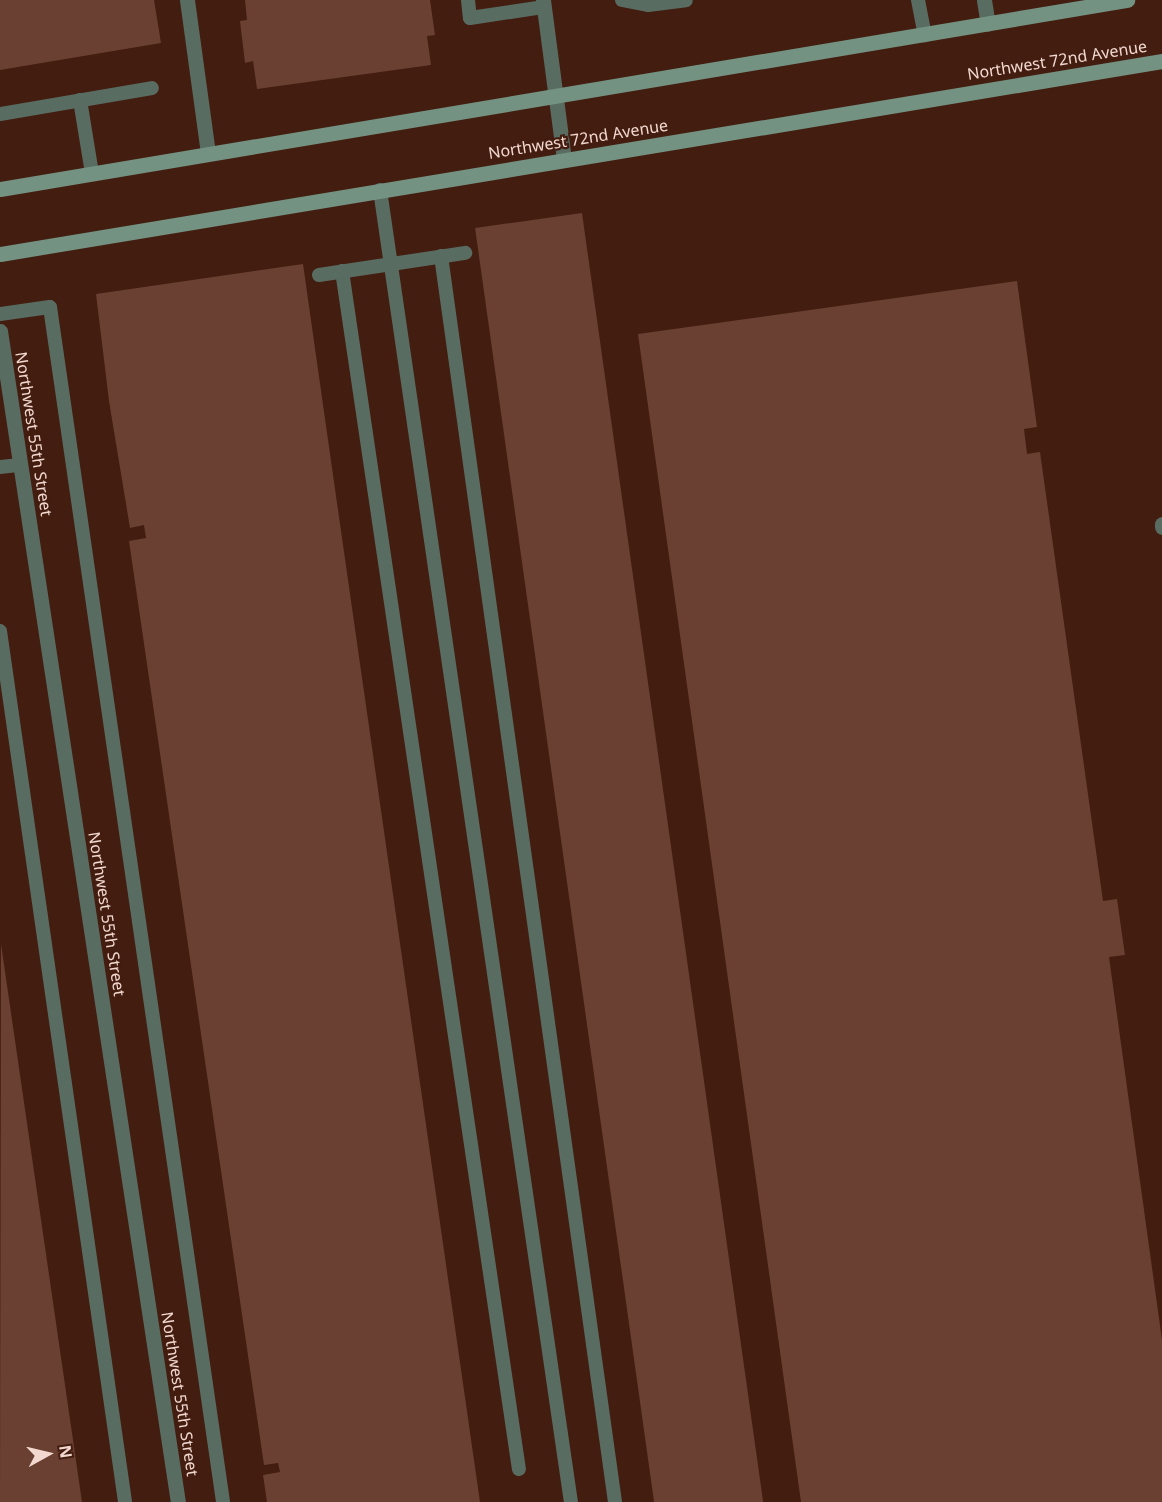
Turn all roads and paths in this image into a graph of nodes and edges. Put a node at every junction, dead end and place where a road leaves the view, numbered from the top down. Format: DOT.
graph roads {
  1 [pos="187,0"];
  2 [pos="468,0"];
  3 [pos="622,0"];
  4 [pos="686,0"];
  5 [pos="918,0"];
  6 [pos="984,0"];
  7 [pos="1126,0"];
  8 [pos="544,3"];
  9 [pos="988,24"];
  10 [pos="925,35"];
  11 [pos="1162,61"];
  12 [pos="152,88"];
  13 [pos="556,96"];
  14 [pos="80,100"];
  15 [pos="0,114"];
  16 [pos="208,153"];
  17 [pos="564,160"];
  18 [pos="92,173"];
  19 [pos="0,189"];
  20 [pos="380,190"];
  21 [pos="465,253"];
  22 [pos="0,254"];
  23 [pos="441,256"];
  24 [pos="390,264"];
  25 [pos="342,272"];
  26 [pos="319,275"];
  27 [pos="0,314"];
  28 [pos="0,332"];
  29 [pos="20,465"];
  30 [pos="0,467"];
  31 [pos="0,631"];
  32 [pos="519,1469"];
  33 [pos="125,1502"];
  34 [pos="178,1502"];
  35 [pos="223,1502"];
  36 [pos="571,1502"];
  37 [pos="615,1502"];
  1 -- 16 [label="street"];
  2 -- 8 [label="lane"];
  3 -- 4 [label="lane"];
  5 -- 10 [label="lane"];
  6 -- 9 [label="street"];
  7 -- 9 [label="main road"];
  8 -- 13 [label="street"];
  9 -- 10 [label="main road"];
  10 -- 13 [label="main road"];
  11 -- 17 [label="main road, Northwest 72nd Avenue"];
  12 -- 14 [label="lane"];
  13 -- 16 [label="main road"];
  13 -- 17 [label="street"];
  14 -- 15 [label="lane"];
  14 -- 18 [label="lane"];
  16 -- 18 [label="main road"];
  17 -- 20 [label="main road, Northwest 72nd Avenue"];
  18 -- 19 [label="main road"];
  20 -- 22 [label="main road, Northwest 72nd Avenue"];
  20 -- 24 [label="lane"];
  21 -- 23 [label="lane"];
  23 -- 24 [label="lane"];
  23 -- 37 [label="lane"];
  24 -- 25 [label="lane"];
  24 -- 36 [label="lane"];
  25 -- 26 [label="lane"];
  25 -- 32 [label="lane"];
  27 -- 35 [label="lane"];
  28 -- 29 [label="street, Northwest 55th Street"];
  29 -- 30 [label="lane"];
  29 -- 34 [label="street, Northwest 55th Street"];
  31 -- 33 [label="lane"];
}
